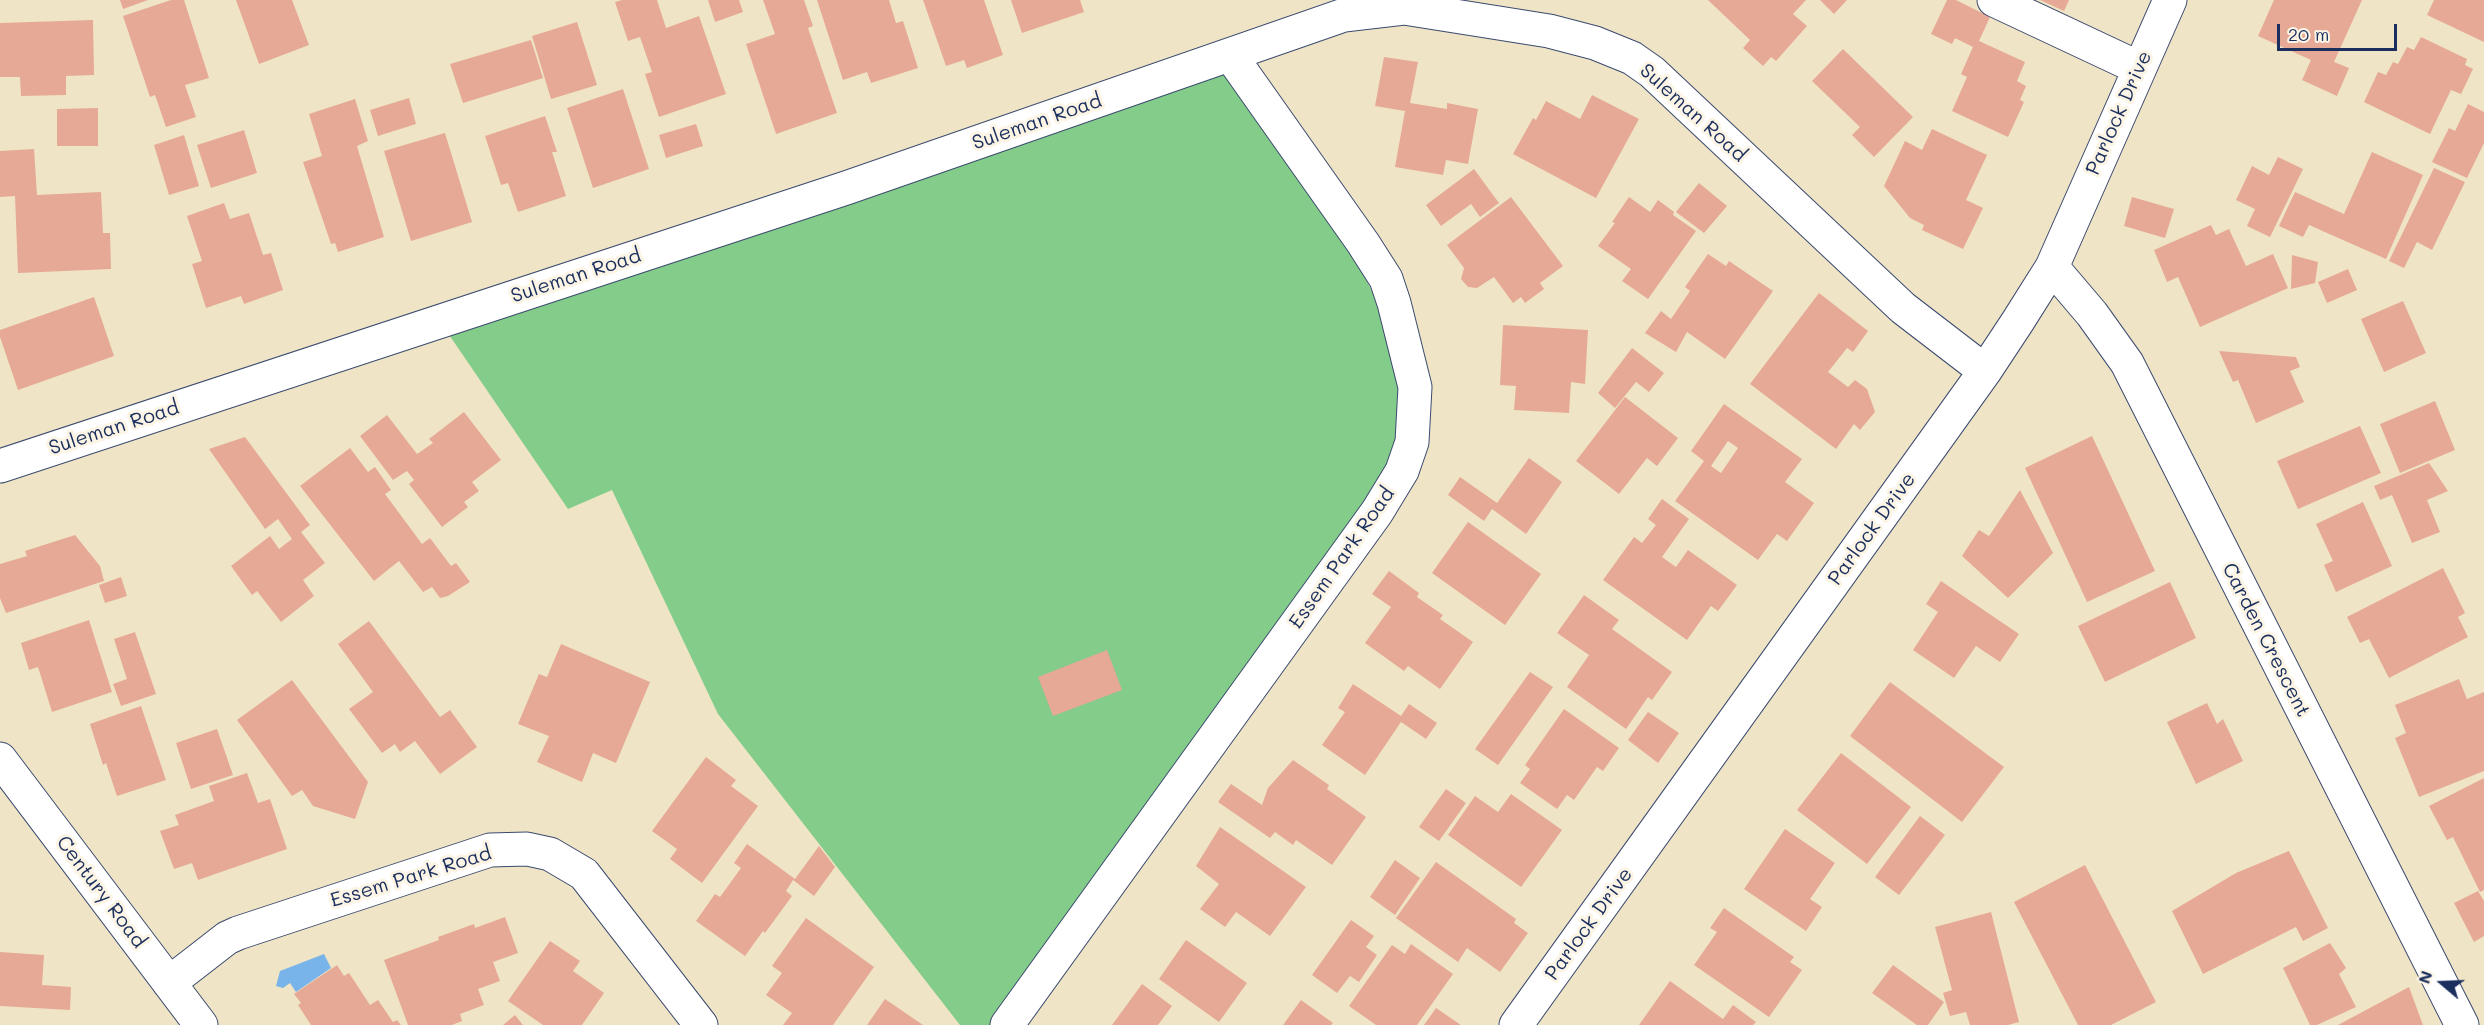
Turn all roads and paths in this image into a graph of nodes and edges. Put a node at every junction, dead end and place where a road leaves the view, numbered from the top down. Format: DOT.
graph roads {
  1 [pos="1994,0"];
  2 [pos="2170,0"];
  3 [pos="1231,56"];
  4 [pos="2139,68"];
  5 [pos="2052,267"];
  6 [pos="1985,371"];
  7 [pos="0,466"];
  8 [pos="0,759"];
  9 [pos="170,983"];
  10 [pos="201,1025"];
  11 [pos="701,1025"];
  12 [pos="1006,1025"];
  13 [pos="1516,1025"];
  14 [pos="2462,1025"];
  1 -- 4 [label="street"];
  2 -- 4 [label="street, Parlock Drive"];
  3 -- 6 [label="street, Suleman Road"];
  3 -- 7 [label="street, Suleman Road"];
  3 -- 12 [label="street, Essem Park Road"];
  4 -- 5 [label="street, Parlock Drive"];
  5 -- 6 [label="street, Parlock Drive"];
  5 -- 14 [label="street, Carden Crescent"];
  6 -- 13 [label="street, Parlock Drive"];
  8 -- 9 [label="street, Century Road"];
  9 -- 10 [label="street, Century Road"];
  9 -- 11 [label="street, Essem Park Road"];
}
